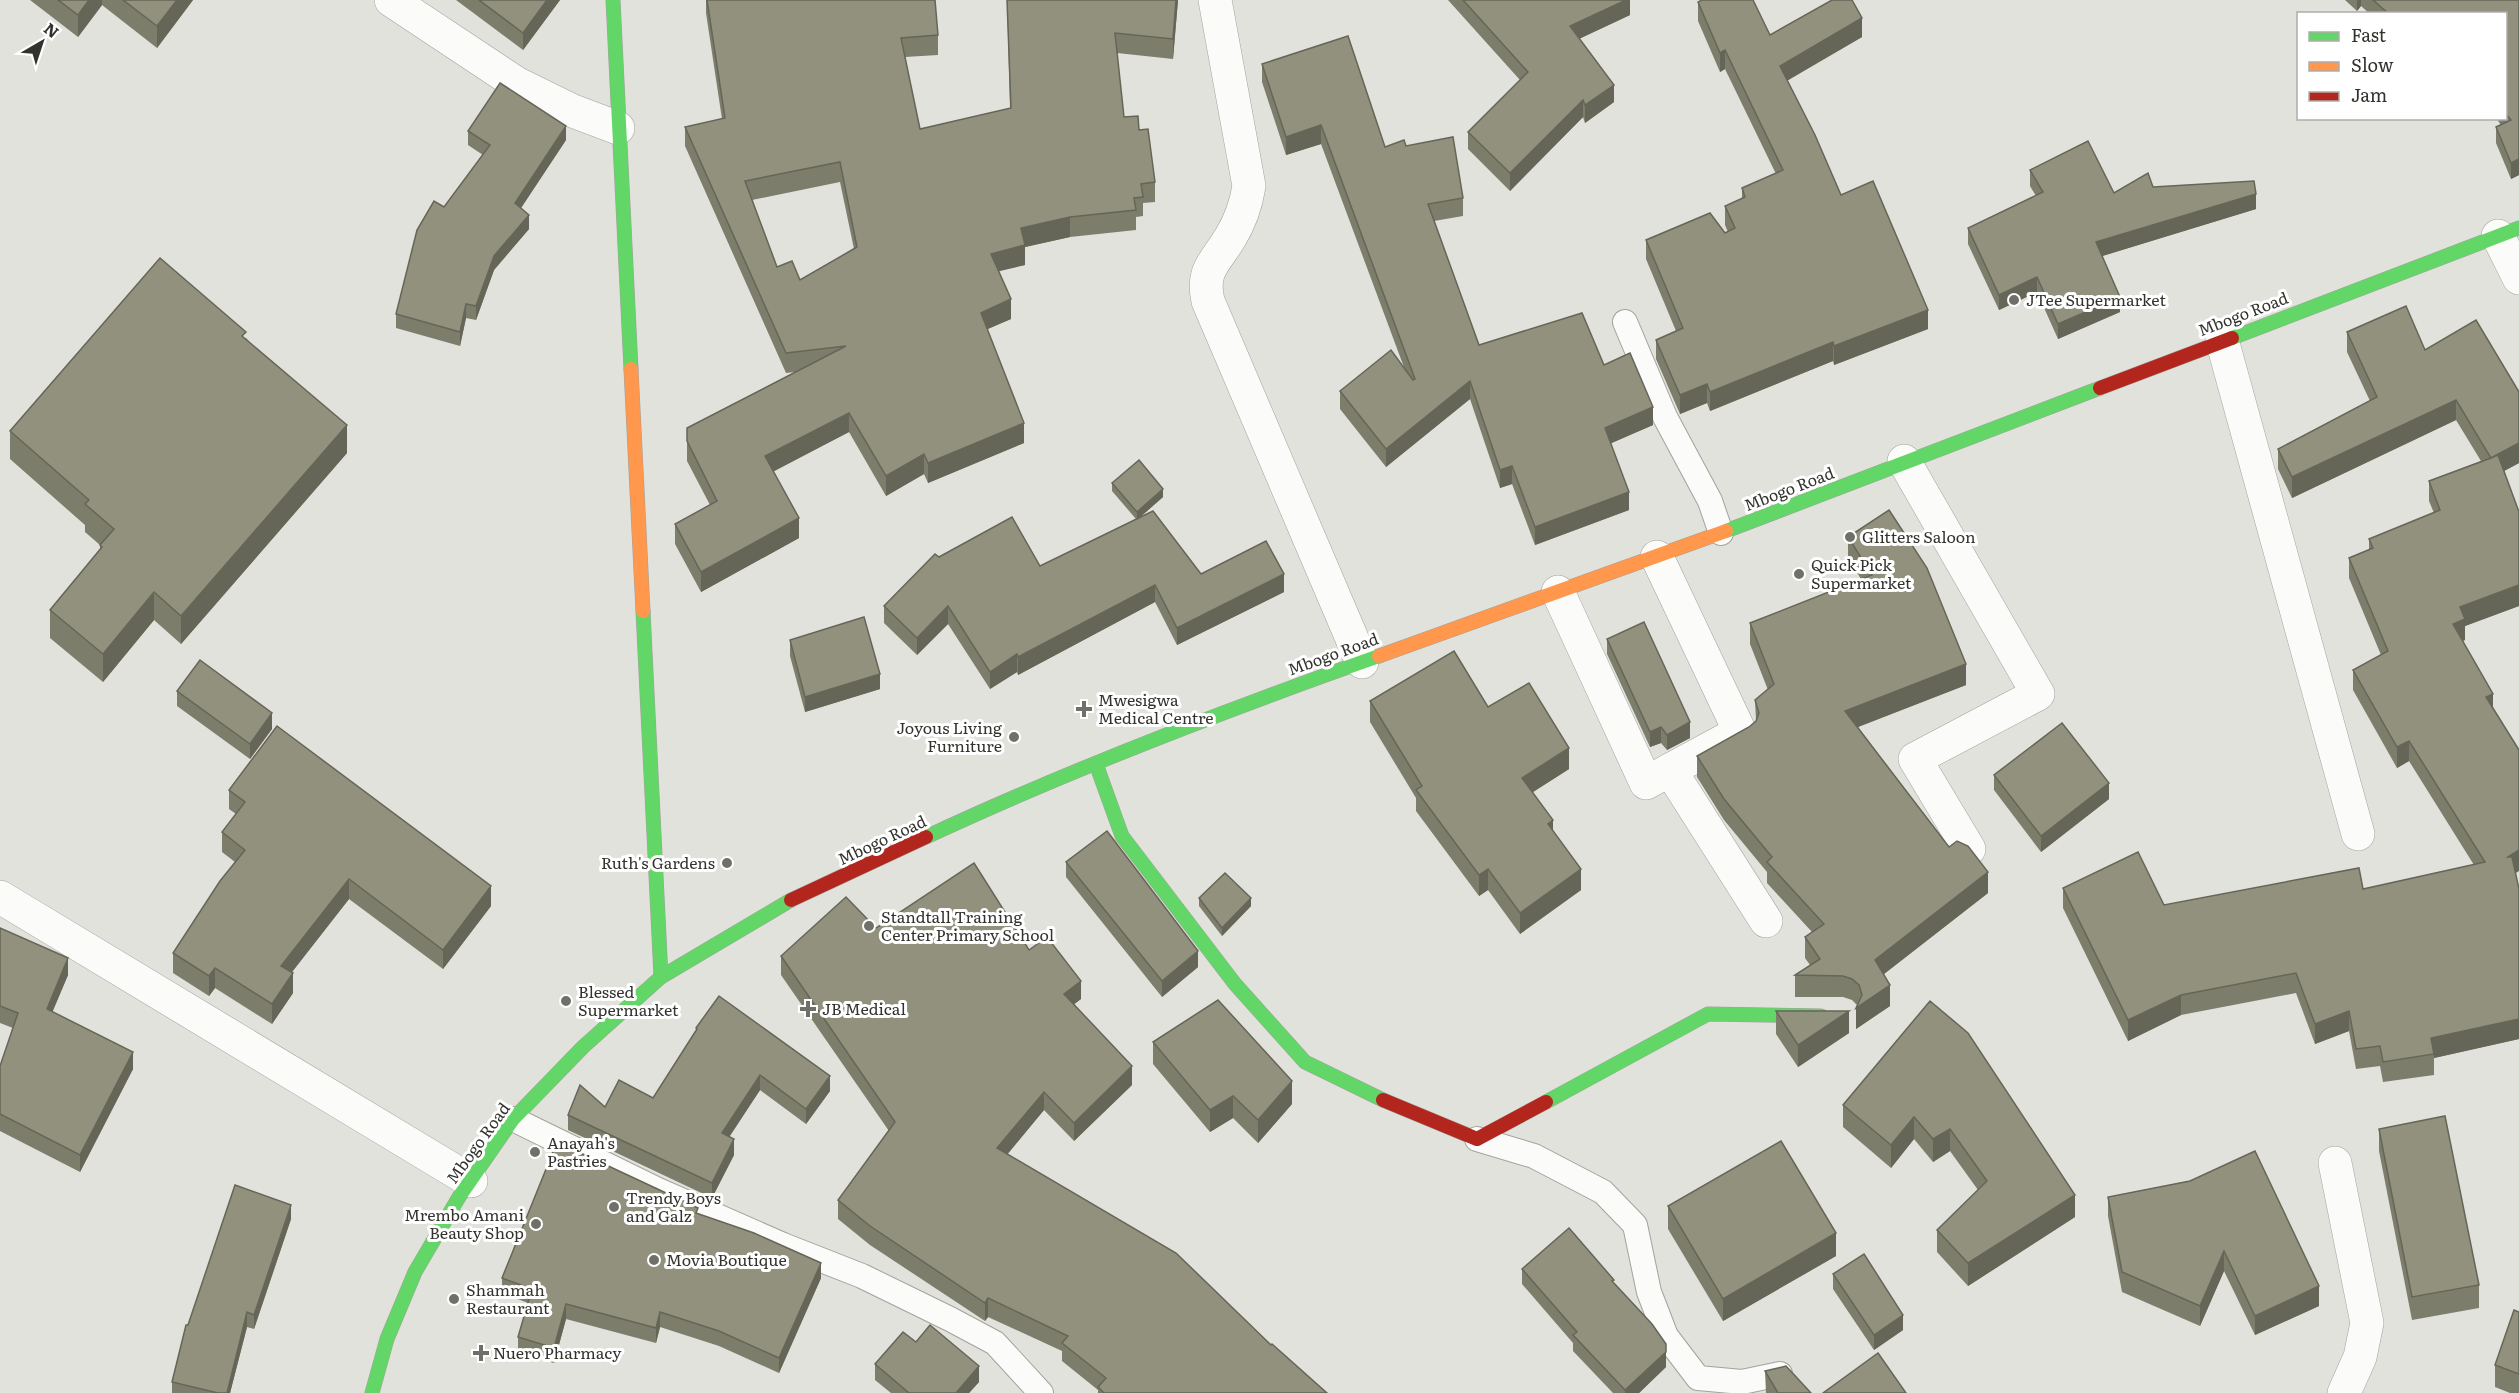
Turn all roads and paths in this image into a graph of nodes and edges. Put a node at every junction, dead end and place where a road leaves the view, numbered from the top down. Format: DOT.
graph roads {
  1 [pos="391,0"];
  2 [pos="613,0"];
  3 [pos="1215,0"];
  4 [pos="618,128"];
  5 [pos="2509,232"];
  6 [pos="2519,278"];
  7 [pos="1625,322"];
  8 [pos="2222,340"];
  9 [pos="1904,462"];
  10 [pos="1721,533"];
  11 [pos="1657,557"];
  12 [pos="1558,592"];
  13 [pos="1362,662"];
  14 [pos="1096,765"];
  15 [pos="1670,770"];
  16 [pos="2358,834"];
  17 [pos="1969,849"];
  18 [pos="0,897"];
  19 [pos="1766,921"];
  20 [pos="662,977"];
  21 [pos="1832,1016"];
  22 [pos="513,1119"];
  23 [pos="1477,1139"];
  24 [pos="2335,1162"];
  25 [pos="471,1180"];
  26 [pos="1780,1374"];
  27 [pos="372,1393"];
  28 [pos="1041,1393"];
  29 [pos="2344,1393"];
  1 -- 4 [label="street"];
  2 -- 4 [label="main road"];
  3 -- 13 [label="street"];
  4 -- 20 [label="main road"];
  5 -- 6 [label="street"];
  5 -- 8 [label="main road, Mbogo Road"];
  7 -- 10 [label="lane"];
  8 -- 9 [label="main road, Mbogo Road"];
  8 -- 16 [label="street"];
  9 -- 10 [label="main road, Mbogo Road"];
  9 -- 17 [label="street"];
  10 -- 11 [label="main road, Mbogo Road"];
  11 -- 12 [label="main road, Mbogo Road"];
  11 -- 15 [label="street"];
  12 -- 13 [label="main road, Mbogo Road"];
  12 -- 15 [label="street"];
  13 -- 14 [label="main road, Mbogo Road"];
  14 -- 20 [label="main road, Mbogo Road"];
  14 -- 23 [label="main road"];
  15 -- 19 [label="street"];
  18 -- 25 [label="street"];
  20 -- 22 [label="main road, Mbogo Road"];
  21 -- 23 [label="main road"];
  22 -- 25 [label="main road, Mbogo Road"];
  22 -- 28 [label="lane"];
  23 -- 26 [label="lane"];
  24 -- 29 [label="street"];
  25 -- 27 [label="main road, Mbogo Road"];
}
